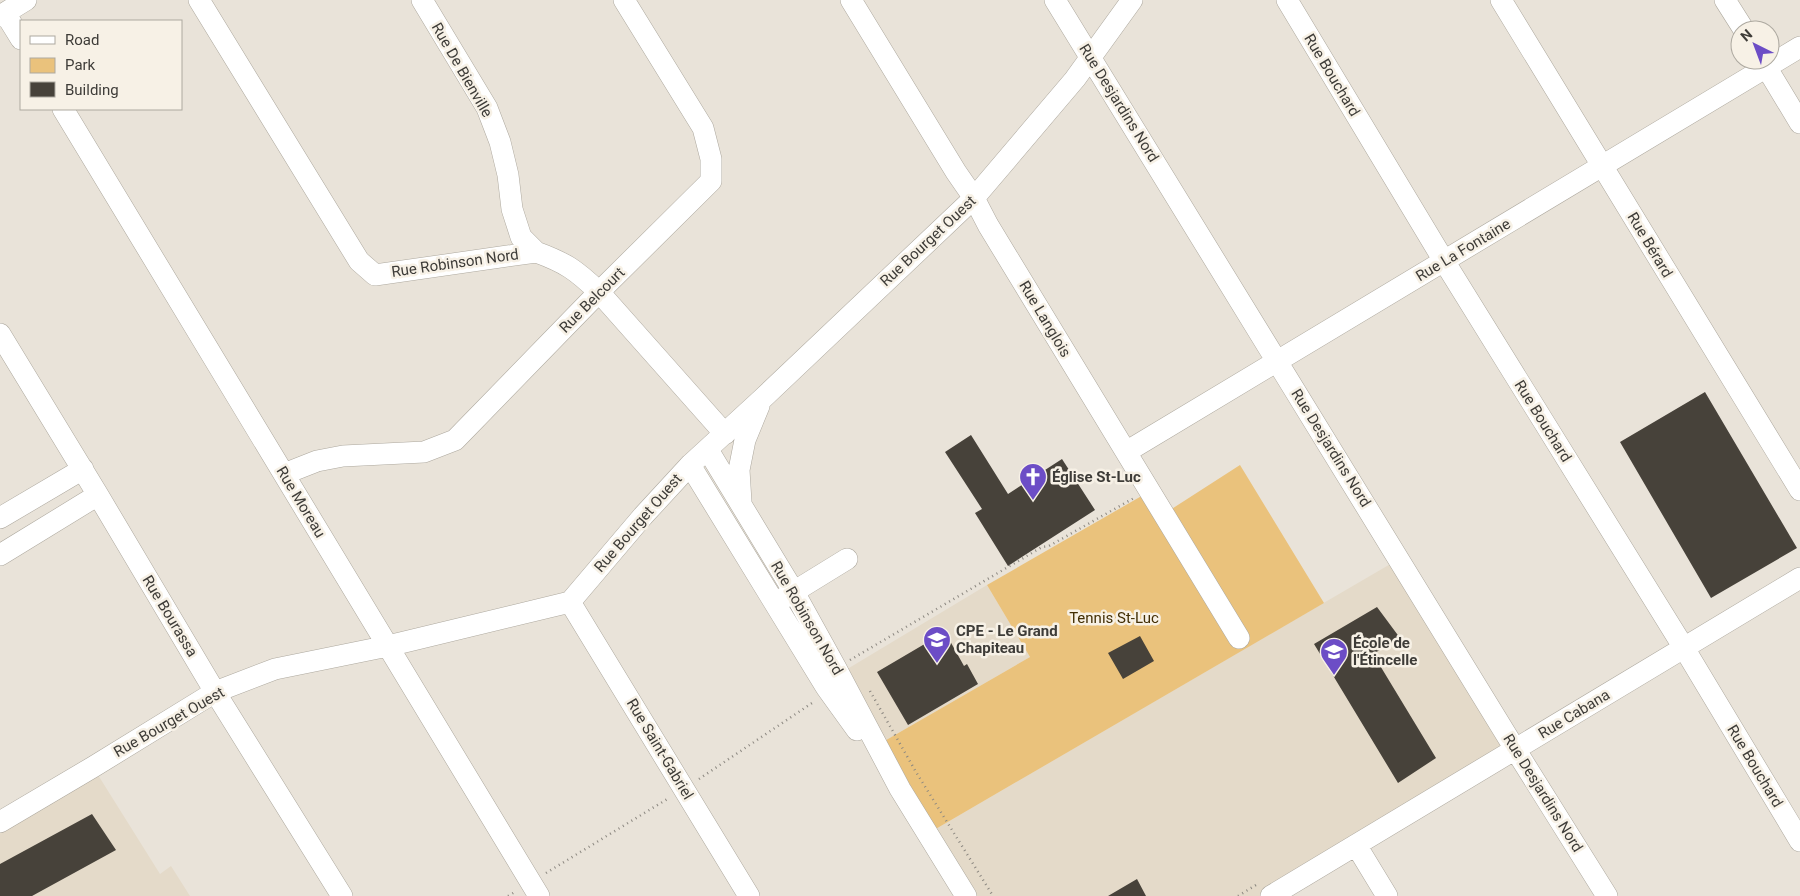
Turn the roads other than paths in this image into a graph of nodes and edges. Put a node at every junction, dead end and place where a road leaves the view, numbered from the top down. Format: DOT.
graph roads {
  1 [pos="26,0"];
  2 [pos="199,0"];
  3 [pos="422,0"];
  4 [pos="624,0"];
  5 [pos="851,0"];
  6 [pos="1055,0"];
  7 [pos="1132,0"];
  8 [pos="1287,0"];
  9 [pos="1500,0"];
  10 [pos="1726,0"];
  11 [pos="3,15"];
  12 [pos="1738,20"];
  13 [pos="20,38"];
  14 [pos="1800,47"];
  15 [pos="1780,56"];
  16 [pos="1091,59"];
  17 [pos="1754,70"];
  18 [pos="1768,70"];
  19 [pos="64,110"];
  20 [pos="1800,123"];
  21 [pos="1602,166"];
  22 [pos="974,198"];
  23 [pos="536,252"];
  24 [pos="1444,261"];
  25 [pos="599,292"];
  26 [pos="0,334"];
  27 [pos="1277,361"];
  28 [pos="762,399"];
  29 [pos="725,434"];
  30 [pos="708,450"];
  31 [pos="1126,452"];
  32 [pos="690,465"];
  33 [pos="83,469"];
  34 [pos="284,474"];
  35 [pos="1800,490"];
  36 [pos="98,495"];
  37 [pos="742,505"];
  38 [pos="0,518"];
  39 [pos="0,554"];
  40 [pos="847,559"];
  41 [pos="1800,578"];
  42 [pos="794,592"];
  43 [pos="570,602"];
  44 [pos="776,603"];
  45 [pos="1239,638"];
  46 [pos="388,646"];
  47 [pos="1684,648"];
  48 [pos="215,692"];
  49 [pos="1515,749"];
  50 [pos="900,789"];
  51 [pos="0,822"];
  52 [pos="1800,841"];
  53 [pos="1356,844"];
  54 [pos="342,896"];
  55 [pos="540,896"];
  56 [pos="749,896"];
  57 [pos="966,896"];
  58 [pos="1271,896"];
  59 [pos="1387,896"];
  60 [pos="1607,896"];
  1 -- 11 [label="street"];
  2 -- 23 [label="street, Rue Robinson Nord"];
  3 -- 23 [label="street, Rue De Bienville"];
  4 -- 25 [label="street, Rue Belcourt"];
  5 -- 22 [label="street, Rue Langlois"];
  6 -- 16 [label="street, Rue Desjardins Nord"];
  7 -- 16 [label="street, Rue Bourget Ouest"];
  8 -- 24 [label="street, Rue Bouchard"];
  9 -- 21 [label="street, Rue Bérard"];
  10 -- 12 [label="street"];
  11 -- 13 [label="street"];
  14 -- 15 [label="street, Rue La Fontaine"];
  16 -- 22 [label="street, Rue Bourget Ouest"];
  16 -- 27 [label="street, Rue Desjardins Nord"];
  17 -- 21 [label="street, Rue La Fontaine"];
  18 -- 20 [label="street"];
  19 -- 34 [label="street, Rue Moreau"];
  21 -- 24 [label="street, Rue La Fontaine"];
  21 -- 35 [label="street, Rue Bérard"];
  22 -- 28 [label="street, Rue Bourget Ouest"];
  22 -- 31 [label="street, Rue Langlois"];
  23 -- 25 [label="street, Rue Robinson Nord"];
  24 -- 27 [label="street, Rue La Fontaine"];
  24 -- 47 [label="street, Rue Bouchard"];
  25 -- 29 [label="street, Rue Robinson Nord"];
  25 -- 34 [label="street, Rue Belcourt"];
  26 -- 33 [label="street, Rue Bourassa"];
  27 -- 31 [label="street, Rue La Fontaine"];
  27 -- 49 [label="street, Rue Desjardins Nord"];
  28 -- 29 [label="street, Rue Bourget Ouest"];
  28 -- 37 [label="street"];
  29 -- 30 [label="street, Rue Bourget Ouest"];
  30 -- 32 [label="street, Rue Bourget Ouest"];
  30 -- 37 [label="street, Rue Robinson Nord"];
  31 -- 45 [label="street, Rue Langlois"];
  32 -- 43 [label="street, Rue Bourget Ouest"];
  32 -- 44 [label="street, Rue Robinson Nord"];
  33 -- 36 [label="street, Rue Bourassa"];
  33 -- 38 [label="street"];
  34 -- 46 [label="street, Rue Moreau"];
  36 -- 39 [label="street"];
  36 -- 48 [label="street, Rue Bourassa"];
  37 -- 42 [label="street, Rue Robinson Nord"];
  40 -- 42 [label="street"];
  41 -- 47 [label="street, Rue Cabana"];
  42 -- 44 [label="street"];
  42 -- 50 [label="street, Rue Robinson Nord"];
  43 -- 46 [label="street, Rue Bourget Ouest"];
  43 -- 56 [label="street, Rue Saint-Gabriel"];
  44 -- 50 [label="street, Rue Robinson Nord"];
  46 -- 48 [label="street, Rue Bourget Ouest"];
  46 -- 55 [label="street, Rue Moreau"];
  47 -- 49 [label="street, Rue Cabana"];
  47 -- 52 [label="street, Rue Bouchard"];
  48 -- 51 [label="street, Rue Bourget Ouest"];
  48 -- 54 [label="street, Rue Bourassa"];
  49 -- 53 [label="street, Rue Cabana"];
  49 -- 60 [label="street, Rue Desjardins Nord"];
  50 -- 57 [label="street, Rue Robinson Nord"];
  53 -- 58 [label="street, Rue Cabana"];
  53 -- 59 [label="street"];
}
